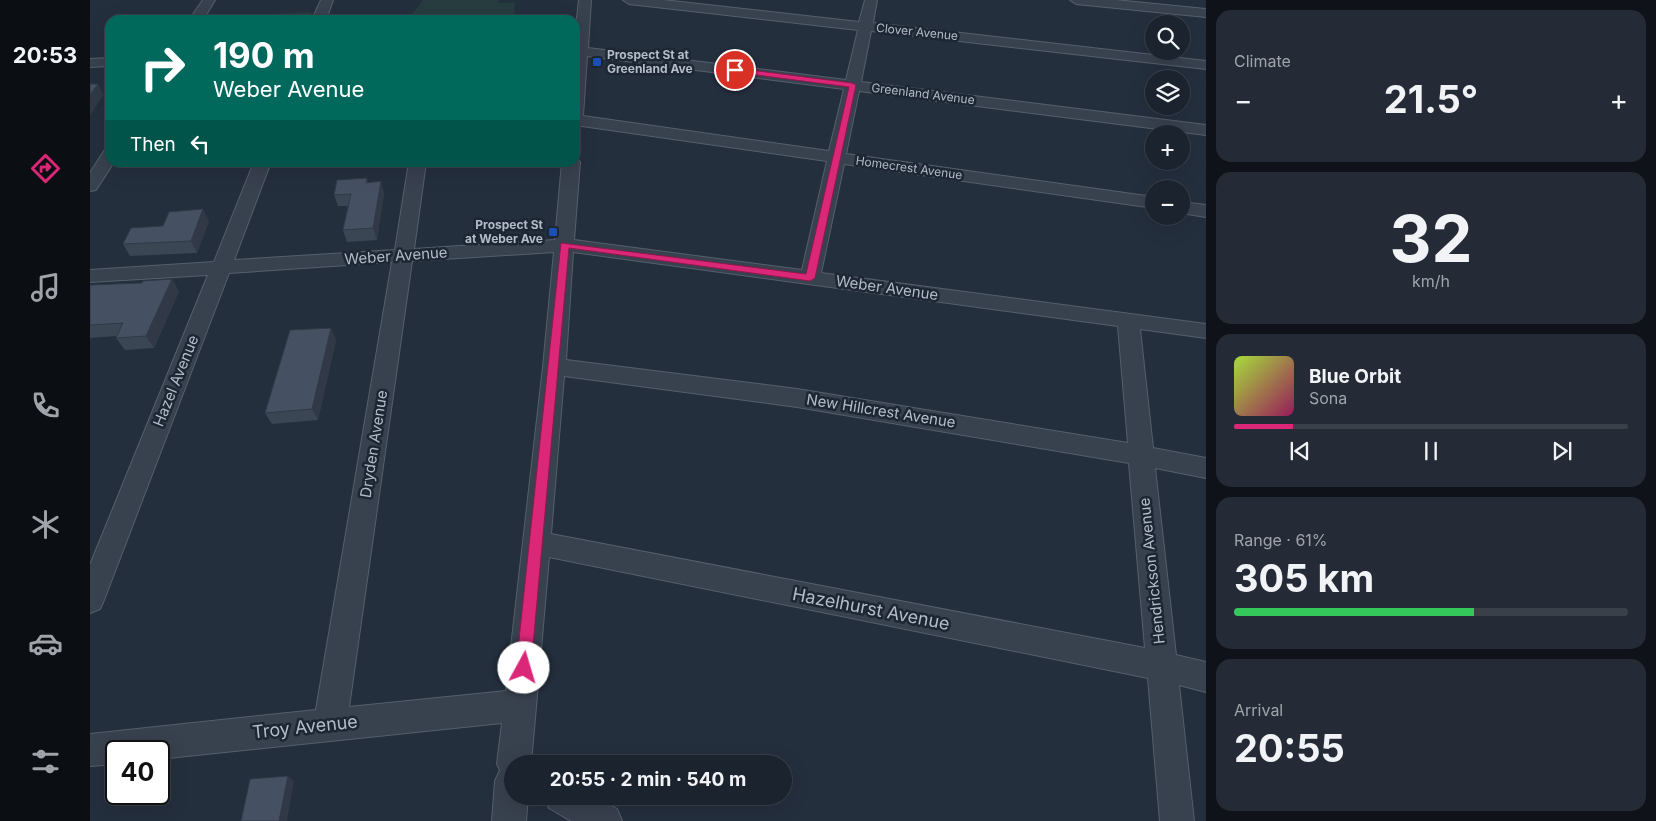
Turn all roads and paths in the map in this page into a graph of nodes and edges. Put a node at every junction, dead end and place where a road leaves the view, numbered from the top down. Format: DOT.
graph roads {
  1 [pos="209,0"];
  2 [pos="327,0"];
  3 [pos="585,0"];
  4 [pos="629,0"];
  5 [pos="871,0"];
  6 [pos="1076,0"];
  7 [pos="1138,3"];
  8 [pos="1206,13"];
  9 [pos="199,15"];
  10 [pos="321,15"];
  11 [pos="865,27"];
  12 [pos="580,37"];
  13 [pos="580,44"];
  14 [pos="105,62"];
  15 [pos="90,63"];
  16 [pos="1206,65"];
  17 [pos="852,85"];
  18 [pos="580,121"];
  19 [pos="1206,130"];
  20 [pos="836,158"];
  21 [pos="105,163"];
  22 [pos="261,167"];
  23 [pos="417,167"];
  24 [pos="571,167"];
  25 [pos="90,186"];
  26 [pos="1145,202"];
  27 [pos="1190,208"];
  28 [pos="1206,211"];
  29 [pos="564,245"];
  30 [pos="404,255"];
  31 [pos="221,267"];
  32 [pos="90,276"];
  33 [pos="810,278"];
  34 [pos="1128,320"];
  35 [pos="1206,331"];
  36 [pos="554,367"];
  37 [pos="1140,454"];
  38 [pos="1206,468"];
  39 [pos="536,542"];
  40 [pos="90,600"];
  41 [pos="1161,666"];
  42 [pos="1206,677"];
  43 [pos="520,704"];
  44 [pos="330,725"];
  45 [pos="90,750"];
  46 [pos="515,755"];
  47 [pos="510,805"];
  48 [pos="577,805"];
  49 [pos="509,821"];
  50 [pos="605,821"];
  51 [pos="1177,821"];
  1 -- 9 [label="street"];
  2 -- 10 [label="street"];
  3 -- 12 [label="street"];
  4 -- 11 [label="street, Clover Avenue"];
  5 -- 11 [label="street"];
  6 -- 7 [label="street"];
  7 -- 8 [label="street"];
  11 -- 16 [label="street, Clover Avenue"];
  11 -- 17 [label="street"];
  13 -- 17 [label="street, Greenland Avenue"];
  14 -- 15 [label="street"];
  17 -- 19 [label="street, Greenland Avenue"];
  17 -- 20 [label="street"];
  18 -- 20 [label="street, Homecrest Avenue"];
  20 -- 26 [label="street, Homecrest Avenue"];
  20 -- 33 [label="street"];
  21 -- 25 [label="street"];
  22 -- 31 [label="street, Hazel Avenue"];
  23 -- 30 [label="street, Dryden Avenue"];
  24 -- 29 [label="street"];
  27 -- 28 [label="street"];
  29 -- 30 [label="street, Weber Avenue"];
  29 -- 33 [label="street, Weber Avenue"];
  29 -- 36 [label="street"];
  30 -- 31 [label="street, Weber Avenue"];
  30 -- 44 [label="street, Dryden Avenue"];
  31 -- 32 [label="street, Weber Avenue"];
  31 -- 40 [label="street, Hazel Avenue"];
  33 -- 34 [label="street, Weber Avenue"];
  34 -- 35 [label="street, Weber Avenue"];
  34 -- 37 [label="street, Hendrickson Avenue"];
  36 -- 37 [label="street, New Hillcrest Avenue"];
  36 -- 39 [label="street"];
  37 -- 38 [label="street, New Hillcrest Avenue"];
  37 -- 41 [label="street, Hendrickson Avenue"];
  39 -- 41 [label="street, Hazelhurst Avenue"];
  39 -- 43 [label="street"];
  41 -- 42 [label="street, Hazelhurst Avenue"];
  41 -- 51 [label="street, Hendrickson Avenue"];
  43 -- 44 [label="street, Troy Avenue"];
  43 -- 46 [label="street"];
  44 -- 45 [label="street, Troy Avenue"];
  47 -- 49 [label="street"];
  48 -- 50 [label="street"];
}
